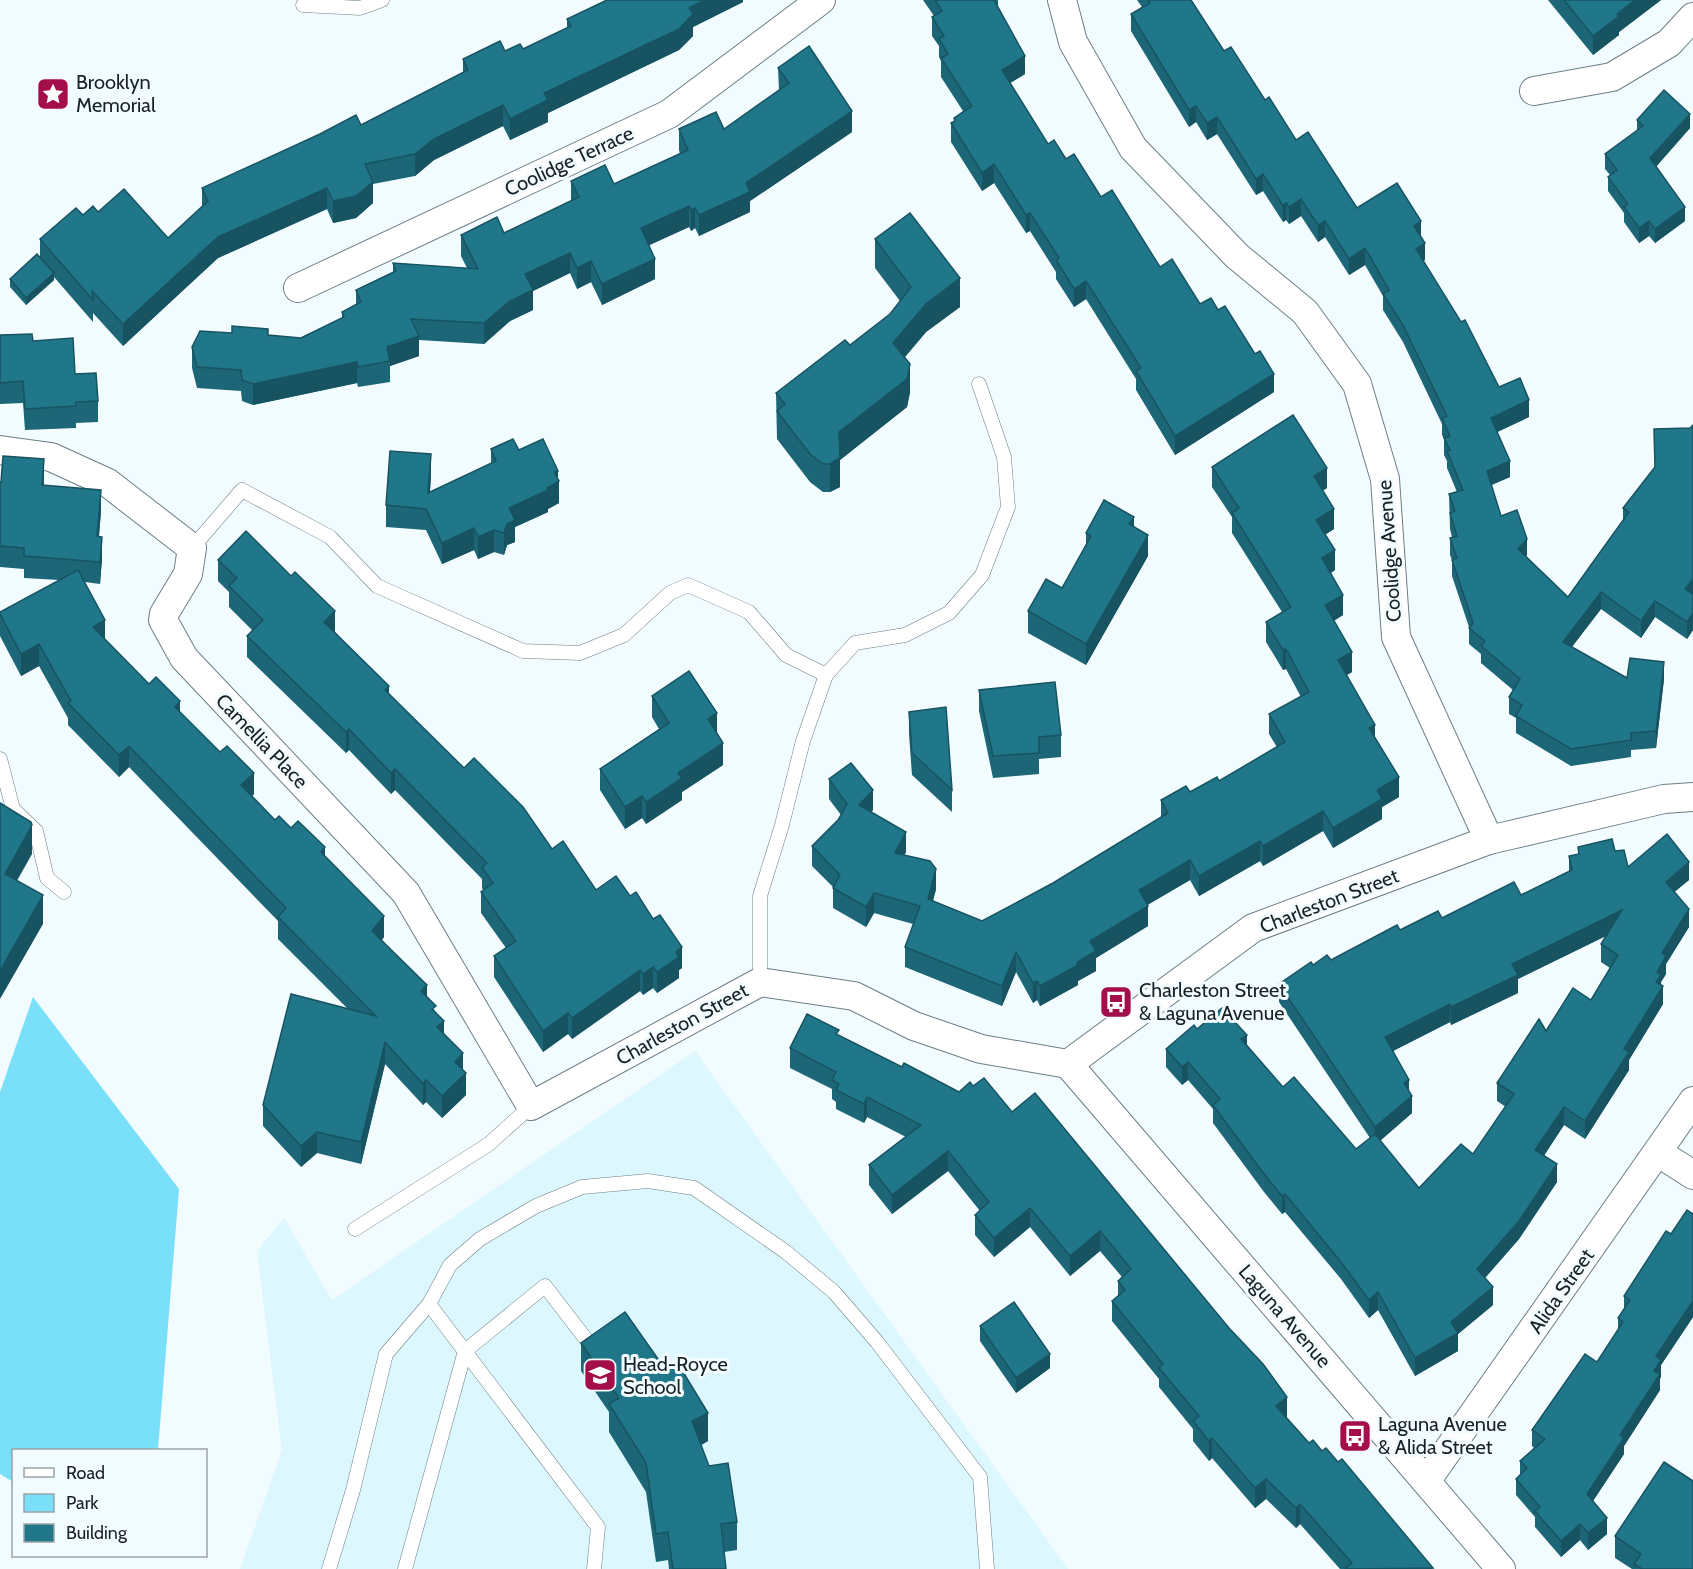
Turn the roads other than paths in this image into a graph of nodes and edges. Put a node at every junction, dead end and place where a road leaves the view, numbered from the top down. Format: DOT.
graph roads {
  1 [pos="382,0"];
  2 [pos="821,0"];
  3 [pos="1062,0"];
  4 [pos="303,5"];
  5 [pos="1693,16"];
  6 [pos="1534,91"];
  7 [pos="298,288"];
  8 [pos="980,384"];
  9 [pos="0,450"];
  10 [pos="192,548"];
  11 [pos="826,675"];
  12 [pos="0,759"];
  13 [pos="1693,797"];
  14 [pos="1489,840"];
  15 [pos="64,892"];
  16 [pos="760,982"];
  17 [pos="1068,1064"];
  18 [pos="1693,1101"];
  19 [pos="531,1106"];
  20 [pos="1659,1153"];
  21 [pos="1693,1175"];
  22 [pos="355,1229"];
  23 [pos="429,1304"];
  24 [pos="592,1347"];
  25 [pos="465,1351"];
  26 [pos="1427,1480"];
  27 [pos="329,1569"];
  28 [pos="405,1569"];
  29 [pos="594,1569"];
  30 [pos="987,1569"];
  31 [pos="1501,1569"];
  1 -- 4 [label="lane"];
  2 -- 7 [label="street, Coolidge Terrace"];
  3 -- 14 [label="street, Coolidge Avenue"];
  5 -- 6 [label="street"];
  8 -- 11 [label="lane"];
  9 -- 10 [label="street"];
  10 -- 11 [label="lane"];
  10 -- 19 [label="street, Camellia Place"];
  11 -- 16 [label="lane"];
  12 -- 15 [label="lane"];
  13 -- 14 [label="street"];
  14 -- 17 [label="street, Charleston Street"];
  16 -- 17 [label="street, Charleston Street"];
  16 -- 19 [label="street, Charleston Street"];
  17 -- 26 [label="street, Laguna Avenue"];
  18 -- 20 [label="street, Alida Street"];
  19 -- 22 [label="lane"];
  20 -- 21 [label="street"];
  20 -- 26 [label="street, Alida Street"];
  23 -- 25 [label="lane"];
  23 -- 27 [label="lane"];
  23 -- 30 [label="lane"];
  24 -- 25 [label="lane"];
  25 -- 28 [label="lane"];
  25 -- 29 [label="lane"];
  26 -- 31 [label="street, Laguna Avenue"];
}
